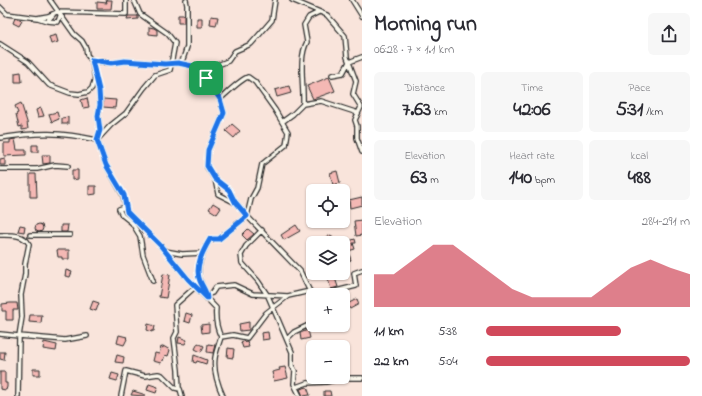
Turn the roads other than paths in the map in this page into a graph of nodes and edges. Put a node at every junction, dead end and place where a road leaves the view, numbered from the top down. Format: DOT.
graph roads {
  1 [pos="50,0"];
  2 [pos="126,0"];
  3 [pos="134,0"];
  4 [pos="186,0"];
  5 [pos="275,0"];
  6 [pos="292,0"];
  7 [pos="352,0"];
  8 [pos="0,7"];
  9 [pos="57,12"];
  10 [pos="319,12"];
  11 [pos="60,16"];
  12 [pos="362,16"];
  13 [pos="37,18"];
  14 [pos="47,21"];
  15 [pos="0,44"];
  16 [pos="362,57"];
  17 [pos="92,60"];
  18 [pos="349,62"];
  19 [pos="172,63"];
  20 [pos="178,63"];
  21 [pos="332,75"];
  22 [pos="206,78"];
  23 [pos="95,79"];
  24 [pos="220,99"];
  25 [pos="303,104"];
  26 [pos="358,113"];
  27 [pos="282,122"];
  28 [pos="0,138"];
  29 [pos="97,140"];
  30 [pos="362,152"];
  31 [pos="68,166"];
  32 [pos="0,169"];
  33 [pos="215,179"];
  34 [pos="237,204"];
  35 [pos="125,207"];
  36 [pos="247,216"];
  37 [pos="262,230"];
  38 [pos="0,235"];
  39 [pos="30,235"];
  40 [pos="70,235"];
  41 [pos="20,237"];
  42 [pos="28,243"];
  43 [pos="165,251"];
  44 [pos="203,253"];
  45 [pos="362,270"];
  46 [pos="153,281"];
  47 [pos="195,287"];
  48 [pos="308,288"];
  49 [pos="348,288"];
  50 [pos="306,292"];
  51 [pos="268,295"];
  52 [pos="288,296"];
  53 [pos="207,297"];
  54 [pos="274,308"];
  55 [pos="306,326"];
  56 [pos="0,334"];
  57 [pos="19,336"];
  58 [pos="87,336"];
  59 [pos="221,336"];
  60 [pos="287,339"];
  61 [pos="362,378"];
  62 [pos="296,387"];
  63 [pos="178,389"];
  64 [pos="18,396"];
  65 [pos="121,396"];
  66 [pos="182,396"];
  67 [pos="223,396"];
  68 [pos="300,396"];
  1 -- 9 [label="street"];
  2 -- 9 [label="street"];
  3 -- 19 [label="street"];
  4 -- 20 [label="street"];
  5 -- 22 [label="street"];
  6 -- 10 [label="street"];
  7 -- 12 [label="street"];
  8 -- 13 [label="street"];
  9 -- 11 [label="street"];
  9 -- 13 [label="street"];
  9 -- 14 [label="street"];
  10 -- 18 [label="street"];
  10 -- 25 [label="street"];
  11 -- 14 [label="street"];
  11 -- 17 [label="street"];
  13 -- 14 [label="street"];
  15 -- 23 [label="street"];
  16 -- 18 [label="street"];
  17 -- 19 [label="street"];
  17 -- 23 [label="street"];
  18 -- 21 [label="street"];
  18 -- 26 [label="street"];
  19 -- 20 [label="street"];
  19 -- 29 [label="street"];
  20 -- 22 [label="street"];
  22 -- 24 [label="street"];
  23 -- 29 [label="street"];
  24 -- 27 [label="street"];
  24 -- 33 [label="street"];
  25 -- 26 [label="street"];
  25 -- 27 [label="street"];
  26 -- 30 [label="street"];
  27 -- 36 [label="street"];
  28 -- 29 [label="street"];
  29 -- 35 [label="street"];
  31 -- 32 [label="street"];
  33 -- 34 [label="street"];
  33 -- 34 [label="street"];
  34 -- 36 [label="street"];
  35 -- 43 [label="street"];
  35 -- 46 [label="street"];
  36 -- 37 [label="street"];
  36 -- 44 [label="street"];
  37 -- 48 [label="street"];
  37 -- 51 [label="street"];
  38 -- 41 [label="street"];
  39 -- 40 [label="street"];
  39 -- 41 [label="street"];
  39 -- 42 [label="street"];
  41 -- 42 [label="street"];
  42 -- 57 [label="street"];
  43 -- 44 [label="street"];
  43 -- 47 [label="street"];
  44 -- 53 [label="street"];
  45 -- 49 [label="street"];
  47 -- 53 [label="street"];
  47 -- 63 [label="street"];
  50 -- 52 [label="street"];
  51 -- 52 [label="street"];
  51 -- 53 [label="street"];
  51 -- 54 [label="street"];
  52 -- 54 [label="street"];
  53 -- 59 [label="street"];
  54 -- 59 [label="street"];
  54 -- 60 [label="street"];
  55 -- 60 [label="street"];
  56 -- 57 [label="street"];
  57 -- 58 [label="street"];
  57 -- 64 [label="street"];
  59 -- 67 [label="street"];
  60 -- 62 [label="street"];
  61 -- 62 [label="street"];
  62 -- 68 [label="street"];
  63 -- 65 [label="street"];
  63 -- 66 [label="street"];
}
